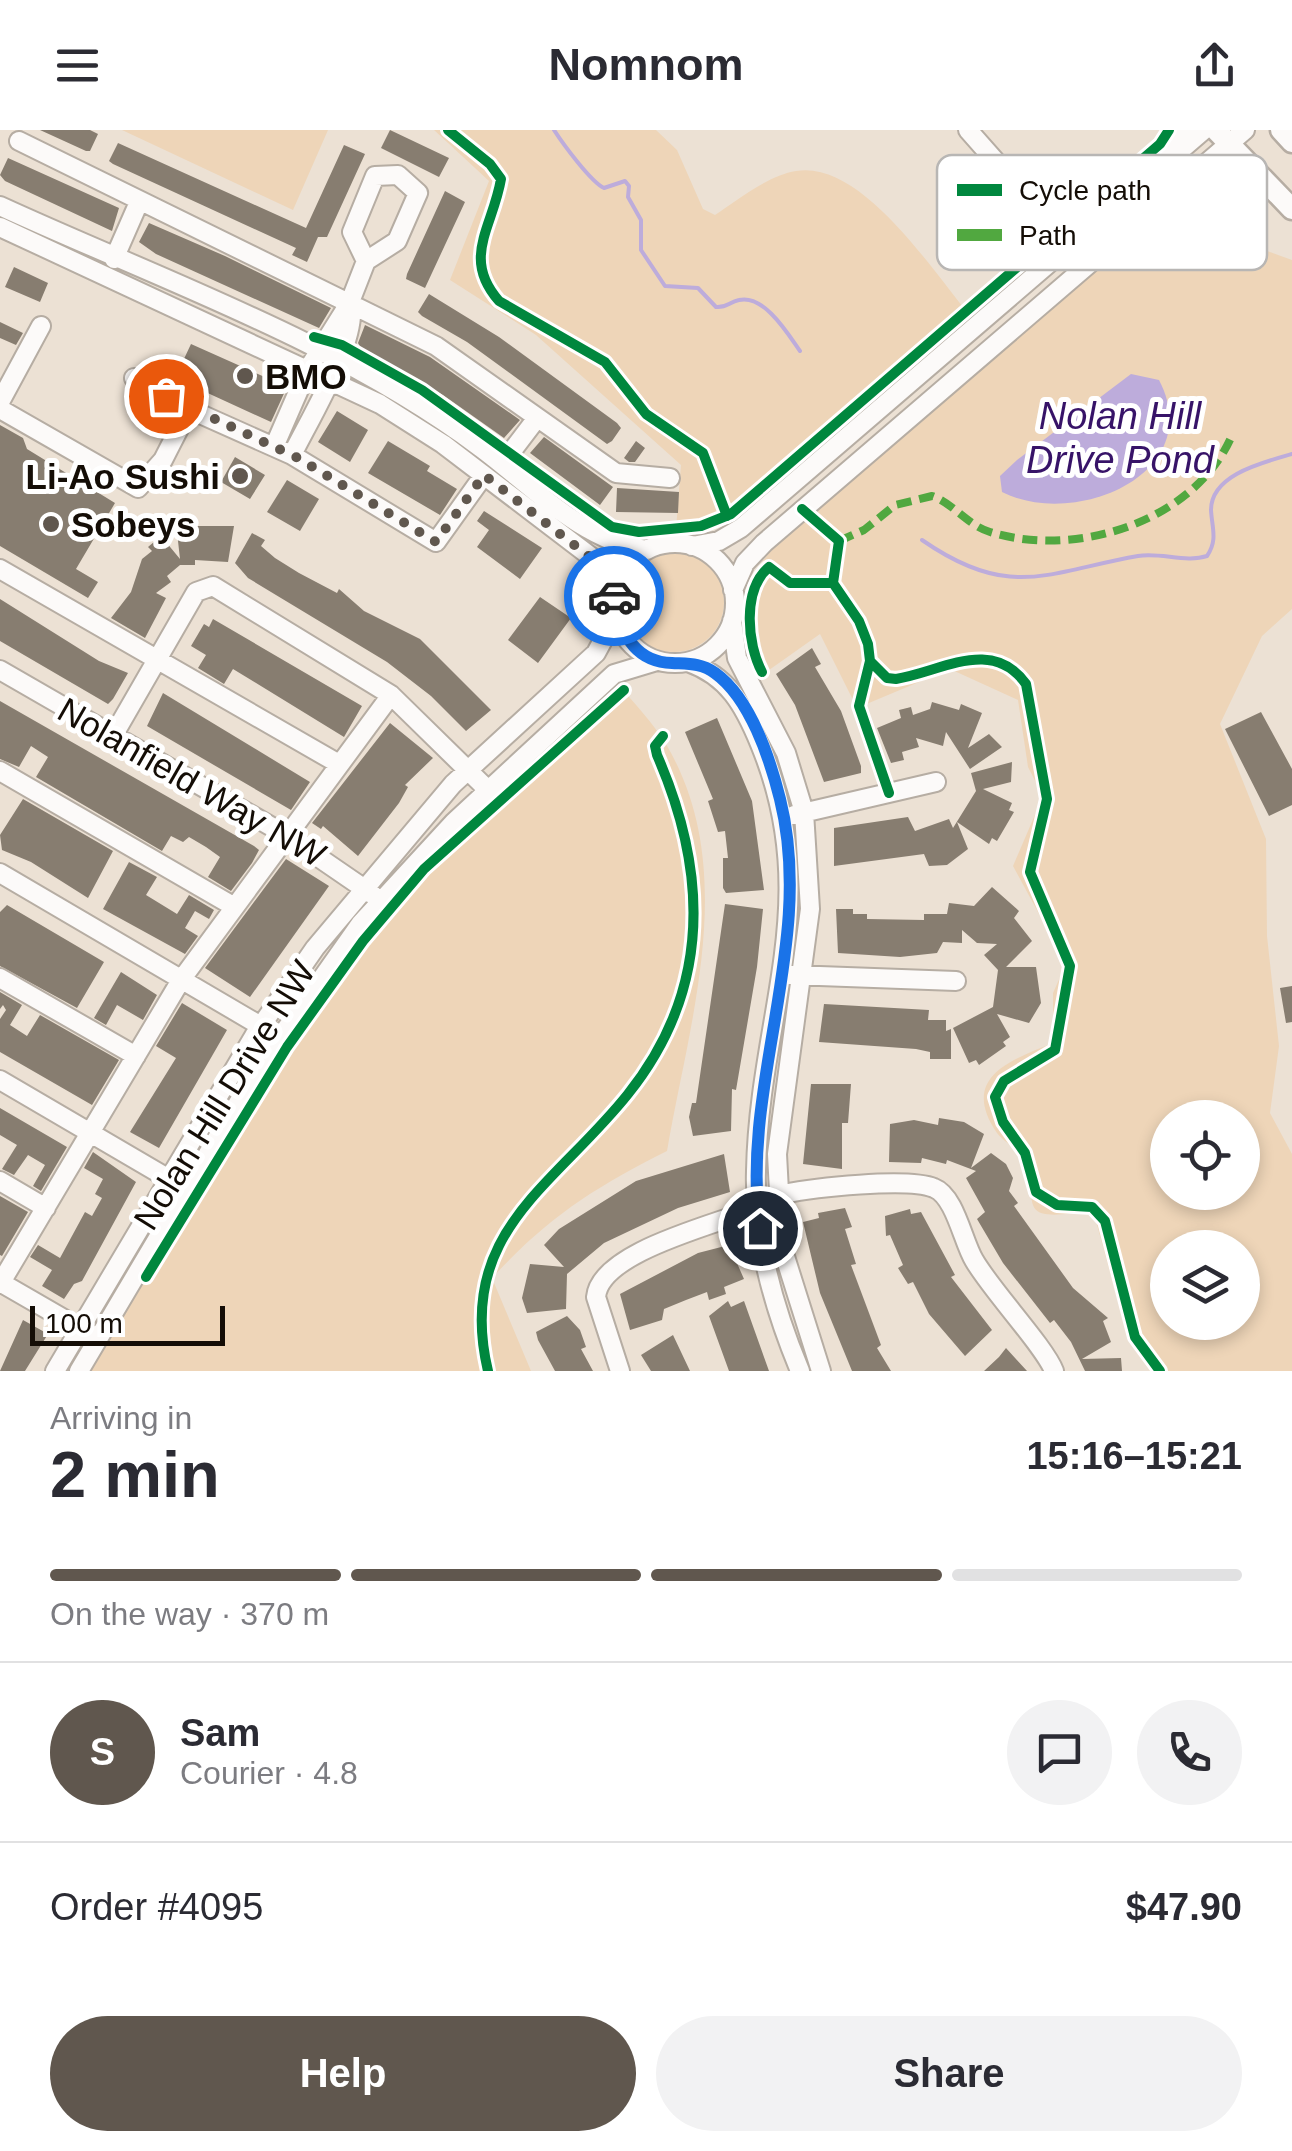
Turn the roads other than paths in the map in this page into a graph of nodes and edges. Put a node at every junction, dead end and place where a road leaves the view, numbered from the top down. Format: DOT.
graph roads {
  1 [pos="968,130"];
  2 [pos="1181,130"];
  3 [pos="1204,130"];
  4 [pos="1245,130"];
  5 [pos="1281,130"];
  6 [pos="1222,137"];
  7 [pos="18,141"];
  8 [pos="1292,142"];
  9 [pos="990,155"];
  10 [pos="1168,155"];
  11 [pos="1175,155"];
  12 [pos="1267,185"];
  13 [pos="139,202"];
  14 [pos="0,206"];
  15 [pos="1292,208"];
  16 [pos="0,227"];
  17 [pos="114,258"];
  18 [pos="366,261"];
  19 [pos="1041,270"];
  20 [pos="1082,270"];
  21 [pos="350,302"];
  22 [pos="41,326"];
  23 [pos="318,351"];
  24 [pos="336,359"];
  25 [pos="308,369"];
  26 [pos="134,378"];
  27 [pos="330,379"];
  28 [pos="0,406"];
  29 [pos="189,409"];
  30 [pos="537,418"];
  31 [pos="283,451"];
  32 [pos="502,464"];
  33 [pos="484,475"];
  34 [pos="670,478"];
  35 [pos="692,546"];
  36 [pos="646,550"];
  37 [pos="0,569"];
  38 [pos="733,590"];
  39 [pos="615,608"];
  40 [pos="732,621"];
  41 [pos="656,660"];
  42 [pos="157,661"];
  43 [pos="688,662"];
  44 [pos="0,670"];
  45 [pos="391,694"];
  46 [pos="113,736"];
  47 [pos="339,764"];
  48 [pos="469,770"];
  49 [pos="0,771"];
  50 [pos="936,782"];
  51 [pos="488,790"];
  52 [pos="804,812"];
  53 [pos="784,818"];
  54 [pos="286,836"];
  55 [pos="0,873"];
  56 [pos="364,887"];
  57 [pos="380,900"];
  58 [pos="233,906"];
  59 [pos="782,974"];
  60 [pos="803,976"];
  61 [pos="0,978"];
  62 [pos="181,980"];
  63 [pos="956,981"];
  64 [pos="260,1026"];
  65 [pos="280,1037"];
  66 [pos="136,1056"];
  67 [pos="0,1080"];
  68 [pos="91,1133"];
  69 [pos="0,1181"];
  70 [pos="179,1184"];
  71 [pos="767,1202"];
  72 [pos="46,1208"];
  73 [pos="0,1283"];
  74 [pos="80,1328"];
  75 [pos="98,1339"];
  76 [pos="56,1371"];
  77 [pos="79,1371"];
  78 [pos="620,1371"];
  79 [pos="800,1371"];
  80 [pos="821,1371"];
  81 [pos="1054,1371"];
  1 -- 9 [label="street"];
  2 -- 10 [label="main road"];
  3 -- 11 [label="street"];
  4 -- 6 [label="street"];
  5 -- 8 [label="main road"];
  7 -- 13 [label="street"];
  12 -- 15 [label="main road"];
  13 -- 17 [label="street"];
  13 -- 21 [label="street"];
  14 -- 17 [label="street"];
  16 -- 25 [label="street"];
  17 -- 23 [label="street"];
  18 -- 18 [label="street"];
  18 -- 21 [label="street"];
  19 -- 35 [label="street"];
  20 -- 38 [label="street"];
  21 -- 23 [label="street"];
  21 -- 24 [label="street"];
  21 -- 30 [label="street"];
  22 -- 28 [label="street"];
  23 -- 24 [label="street"];
  23 -- 25 [label="street"];
  24 -- 27 [label="street"];
  24 -- 32 [label="street"];
  25 -- 27 [label="street"];
  25 -- 31 [label="street"];
  26 -- 29 [label="street"];
  27 -- 31 [label="street"];
  27 -- 33 [label="street"];
  28 -- 29 [label="street"];
  29 -- 31 [label="street"];
  30 -- 32 [label="street"];
  30 -- 34 [label="street"];
  31 -- 33 [label="street"];
  32 -- 36 [label="street"];
  33 -- 39 [label="street"];
  35 -- 36 [label="street"];
  35 -- 38 [label="street"];
  36 -- 39 [label="street"];
  37 -- 42 [label="street"];
  38 -- 40 [label="street"];
  39 -- 41 [label="street"];
  39 -- 48 [label="street, Nolan Hill Drive NW"];
  40 -- 43 [label="street"];
  40 -- 52 [label="street"];
  41 -- 43 [label="street"];
  41 -- 51 [label="street, Nolan Hill Drive NW"];
  42 -- 45 [label="street"];
  42 -- 46 [label="street"];
  42 -- 47 [label="street"];
  43 -- 53 [label="street"];
  44 -- 46 [label="street, Nolanfield Way NW"];
  45 -- 47 [label="street"];
  45 -- 48 [label="street"];
  46 -- 54 [label="street, Nolanfield Way NW"];
  47 -- 54 [label="street"];
  48 -- 51 [label="street"];
  48 -- 56 [label="street, Nolan Hill Drive NW"];
  49 -- 58 [label="street"];
  50 -- 52 [label="street"];
  51 -- 57 [label="street, Nolan Hill Drive NW"];
  52 -- 53 [label="street"];
  52 -- 60 [label="street"];
  53 -- 59 [label="street"];
  54 -- 56 [label="street, Nolanfield Way NW"];
  54 -- 58 [label="street"];
  55 -- 62 [label="street"];
  56 -- 57 [label="street, Nolanfield Way NW"];
  56 -- 64 [label="street, Nolan Hill Drive NW"];
  57 -- 65 [label="street, Nolan Hill Drive NW"];
  58 -- 62 [label="street"];
  59 -- 60 [label="street"];
  59 -- 71 [label="street"];
  60 -- 63 [label="street"];
  60 -- 71 [label="street"];
  61 -- 66 [label="street"];
  62 -- 64 [label="street"];
  62 -- 66 [label="street"];
  64 -- 65 [label="street"];
  64 -- 70 [label="street, Nolan Hill Drive NW"];
  65 -- 70 [label="street, Nolan Hill Drive NW"];
  66 -- 68 [label="street"];
  67 -- 68 [label="street"];
  68 -- 70 [label="street"];
  68 -- 72 [label="street"];
  69 -- 72 [label="street"];
  70 -- 74 [label="street, Nolan Hill Drive NW"];
  70 -- 75 [label="street, Nolan Hill Drive NW"];
  71 -- 78 [label="street"];
  71 -- 79 [label="street"];
  71 -- 80 [label="street"];
  71 -- 81 [label="street"];
  72 -- 73 [label="street"];
  73 -- 74 [label="street"];
  74 -- 75 [label="street"];
  74 -- 76 [label="street, Nolan Hill Drive NW"];
  75 -- 77 [label="street, Nolan Hill Drive NW"];
}
